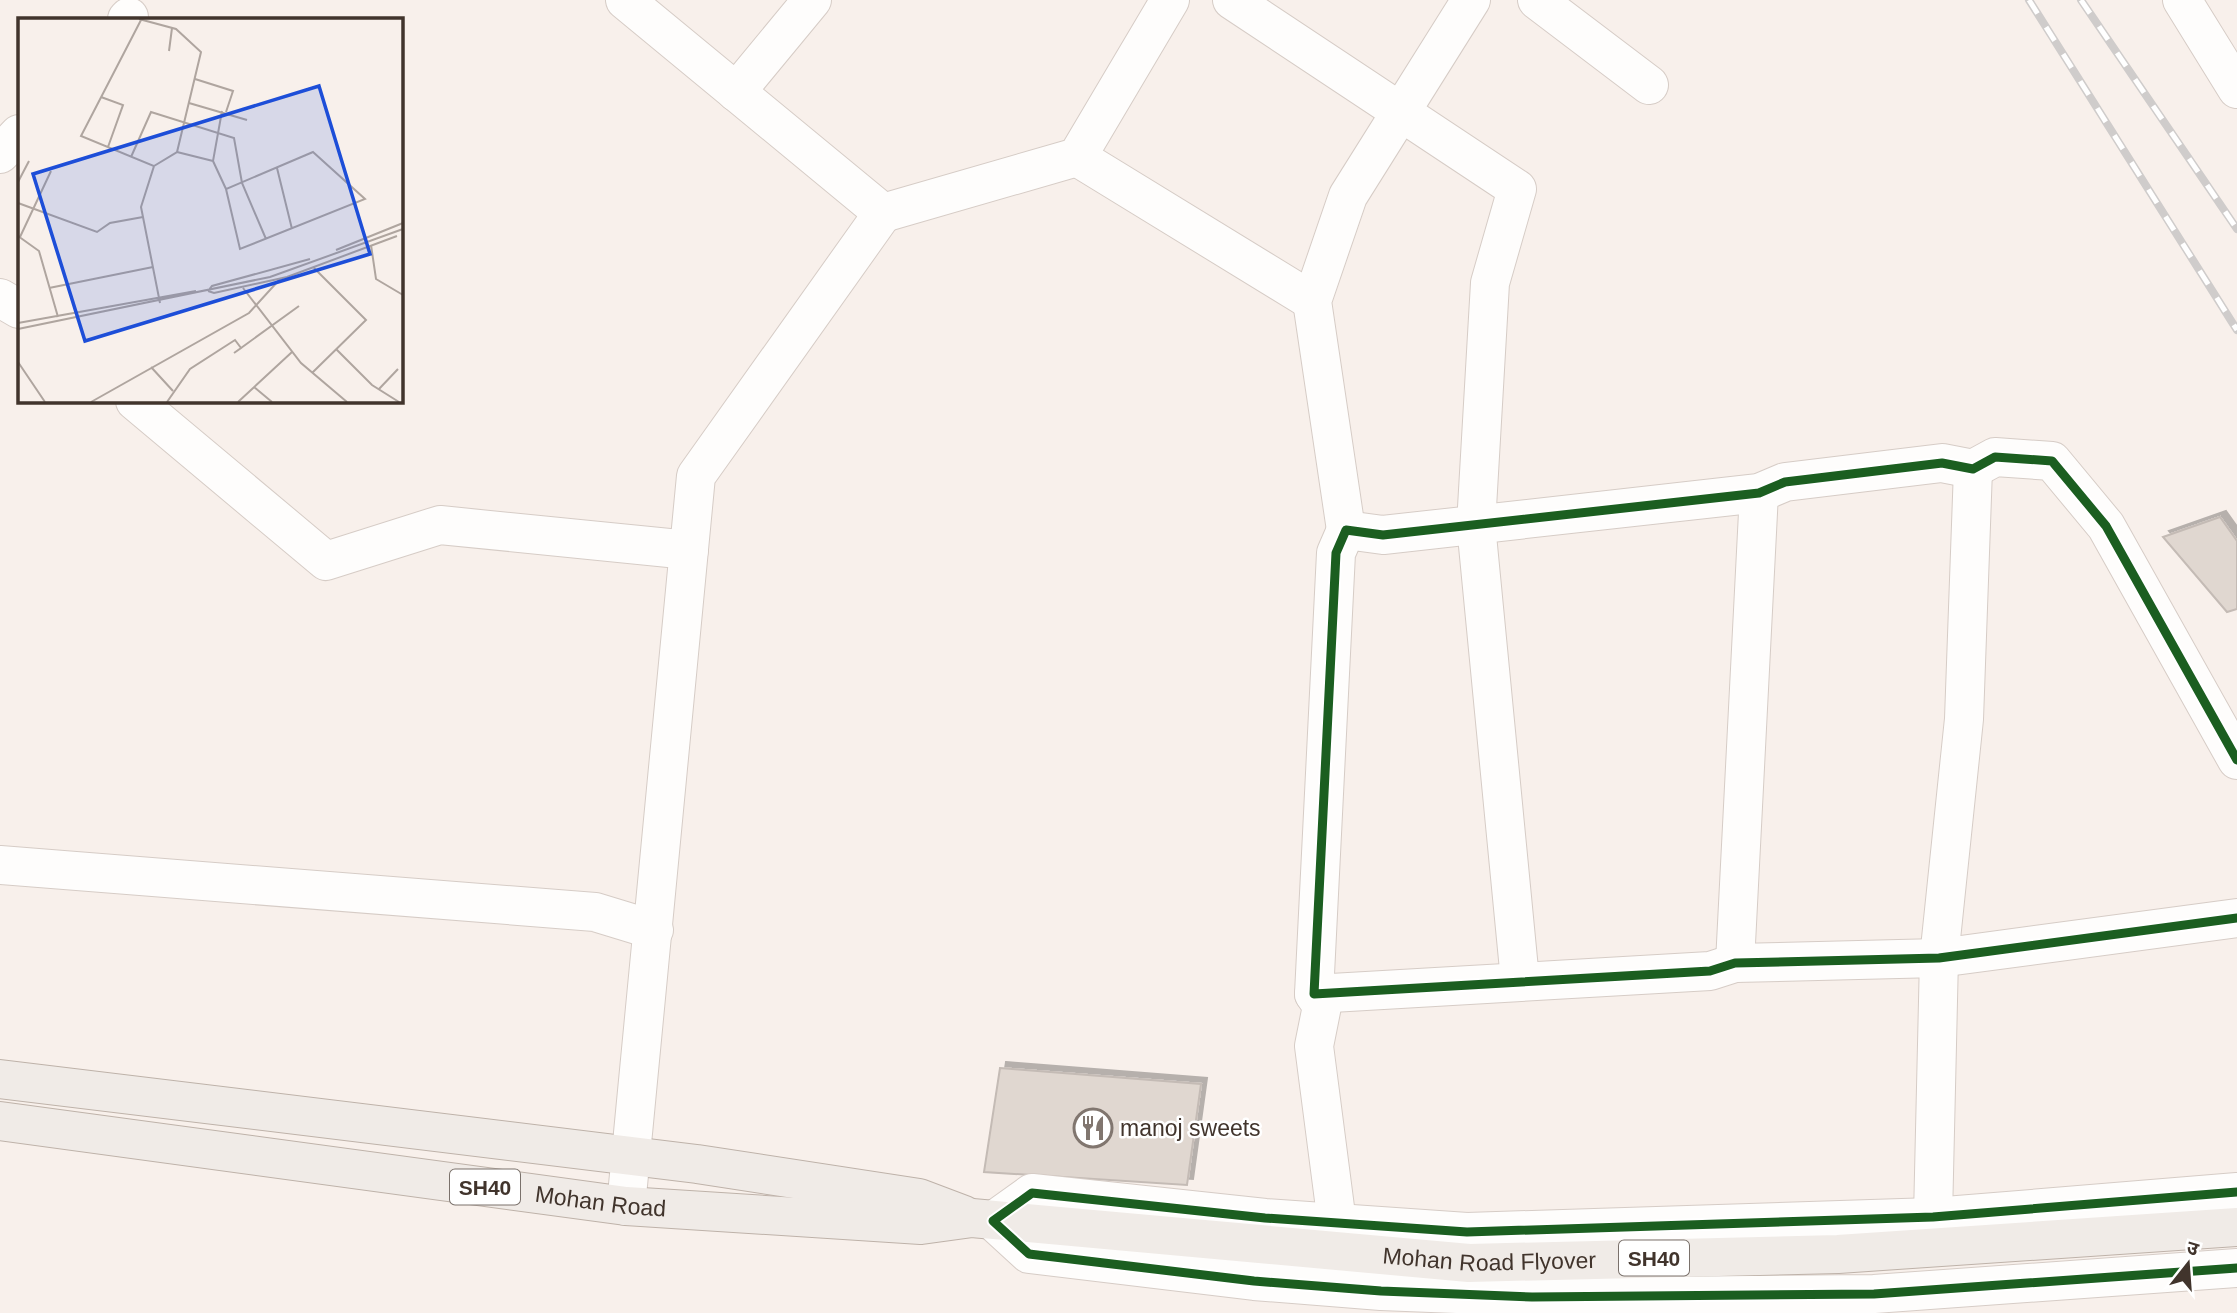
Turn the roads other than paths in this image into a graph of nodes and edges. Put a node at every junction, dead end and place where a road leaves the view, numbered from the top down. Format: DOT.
graph roads {
  1 [pos="625,0"];
  2 [pos="812,0"];
  3 [pos="1170,0"];
  4 [pos="1232,0"];
  5 [pos="1471,0"];
  6 [pos="1537,0"];
  7 [pos="2182,0"];
  8 [pos="1649,85"];
  9 [pos="2237,89"];
  10 [pos="736,92"];
  11 [pos="1401,112"];
  12 [pos="18,135"];
  13 [pos="0,154"];
  14 [pos="1077,157"];
  15 [pos="883,213"];
  16 [pos="0,298"];
  17 [pos="1312,301"];
  18 [pos="18,308"];
  19 [pos="136,402"];
  20 [pos="1973,469"];
  21 [pos="1759,493"];
  22 [pos="1476,526"];
  23 [pos="1346,530"];
  24 [pos="689,550"];
  25 [pos="2237,760"];
  26 [pos="0,865"];
  27 [pos="2237,918"];
  28 [pos="654,930"];
  29 [pos="1939,958"];
  30 [pos="1735,963"];
  31 [pos="1520,980"];
  32 [pos="1314,994"];
  33 [pos="0,1079"];
  34 [pos="0,1121"];
  35 [pos="631,1156"];
  36 [pos="2237,1192"];
  37 [pos="626,1206"];
  38 [pos="1933,1217"];
  39 [pos="983,1219"];
  40 [pos="1336,1223"];
  41 [pos="2237,1227"];
  42 [pos="2237,1268"];
  43 [pos="1260,1297"];
  44 [pos="1809,1304"];
  45 [pos="1519,1305"];
  1 -- 10 [label="street"];
  2 -- 10 [label="street"];
  3 -- 14 [label="street"];
  4 -- 11 [label="street"];
  5 -- 11 [label="street"];
  6 -- 8 [label="street"];
  7 -- 9 [label="street"];
  10 -- 15 [label="street"];
  11 -- 17 [label="street"];
  11 -- 22 [label="street"];
  12 -- 13 [label="street"];
  14 -- 15 [label="street"];
  14 -- 17 [label="street"];
  15 -- 24 [label="street"];
  16 -- 18 [label="street"];
  17 -- 23 [label="street"];
  19 -- 24 [label="street"];
  20 -- 21 [label="street"];
  20 -- 25 [label="street"];
  20 -- 29 [label="street"];
  21 -- 22 [label="street"];
  21 -- 30 [label="street"];
  22 -- 23 [label="street"];
  22 -- 31 [label="street"];
  23 -- 32 [label="street"];
  24 -- 28 [label="street"];
  26 -- 28 [label="street"];
  27 -- 29 [label="street"];
  28 -- 35 [label="street"];
  29 -- 30 [label="street"];
  29 -- 38 [label="street"];
  30 -- 31 [label="street"];
  31 -- 32 [label="street"];
  32 -- 40 [label="street"];
  33 -- 35 [label="main road"];
  34 -- 37 [label="main road, Mohan Road / SH40"];
  35 -- 37 [label="street"];
  35 -- 39 [label="main road"];
  36 -- 38 [label="street"];
  37 -- 39 [label="main road, Mohan Road / SH40"];
  38 -- 40 [label="street"];
  39 -- 40 [label="street"];
  39 -- 41 [label="main road, Mohan Road Flyover / SH40"];
  39 -- 43 [label="street"];
  42 -- 44 [label="street"];
  43 -- 45 [label="street"];
  44 -- 45 [label="street"];
}
